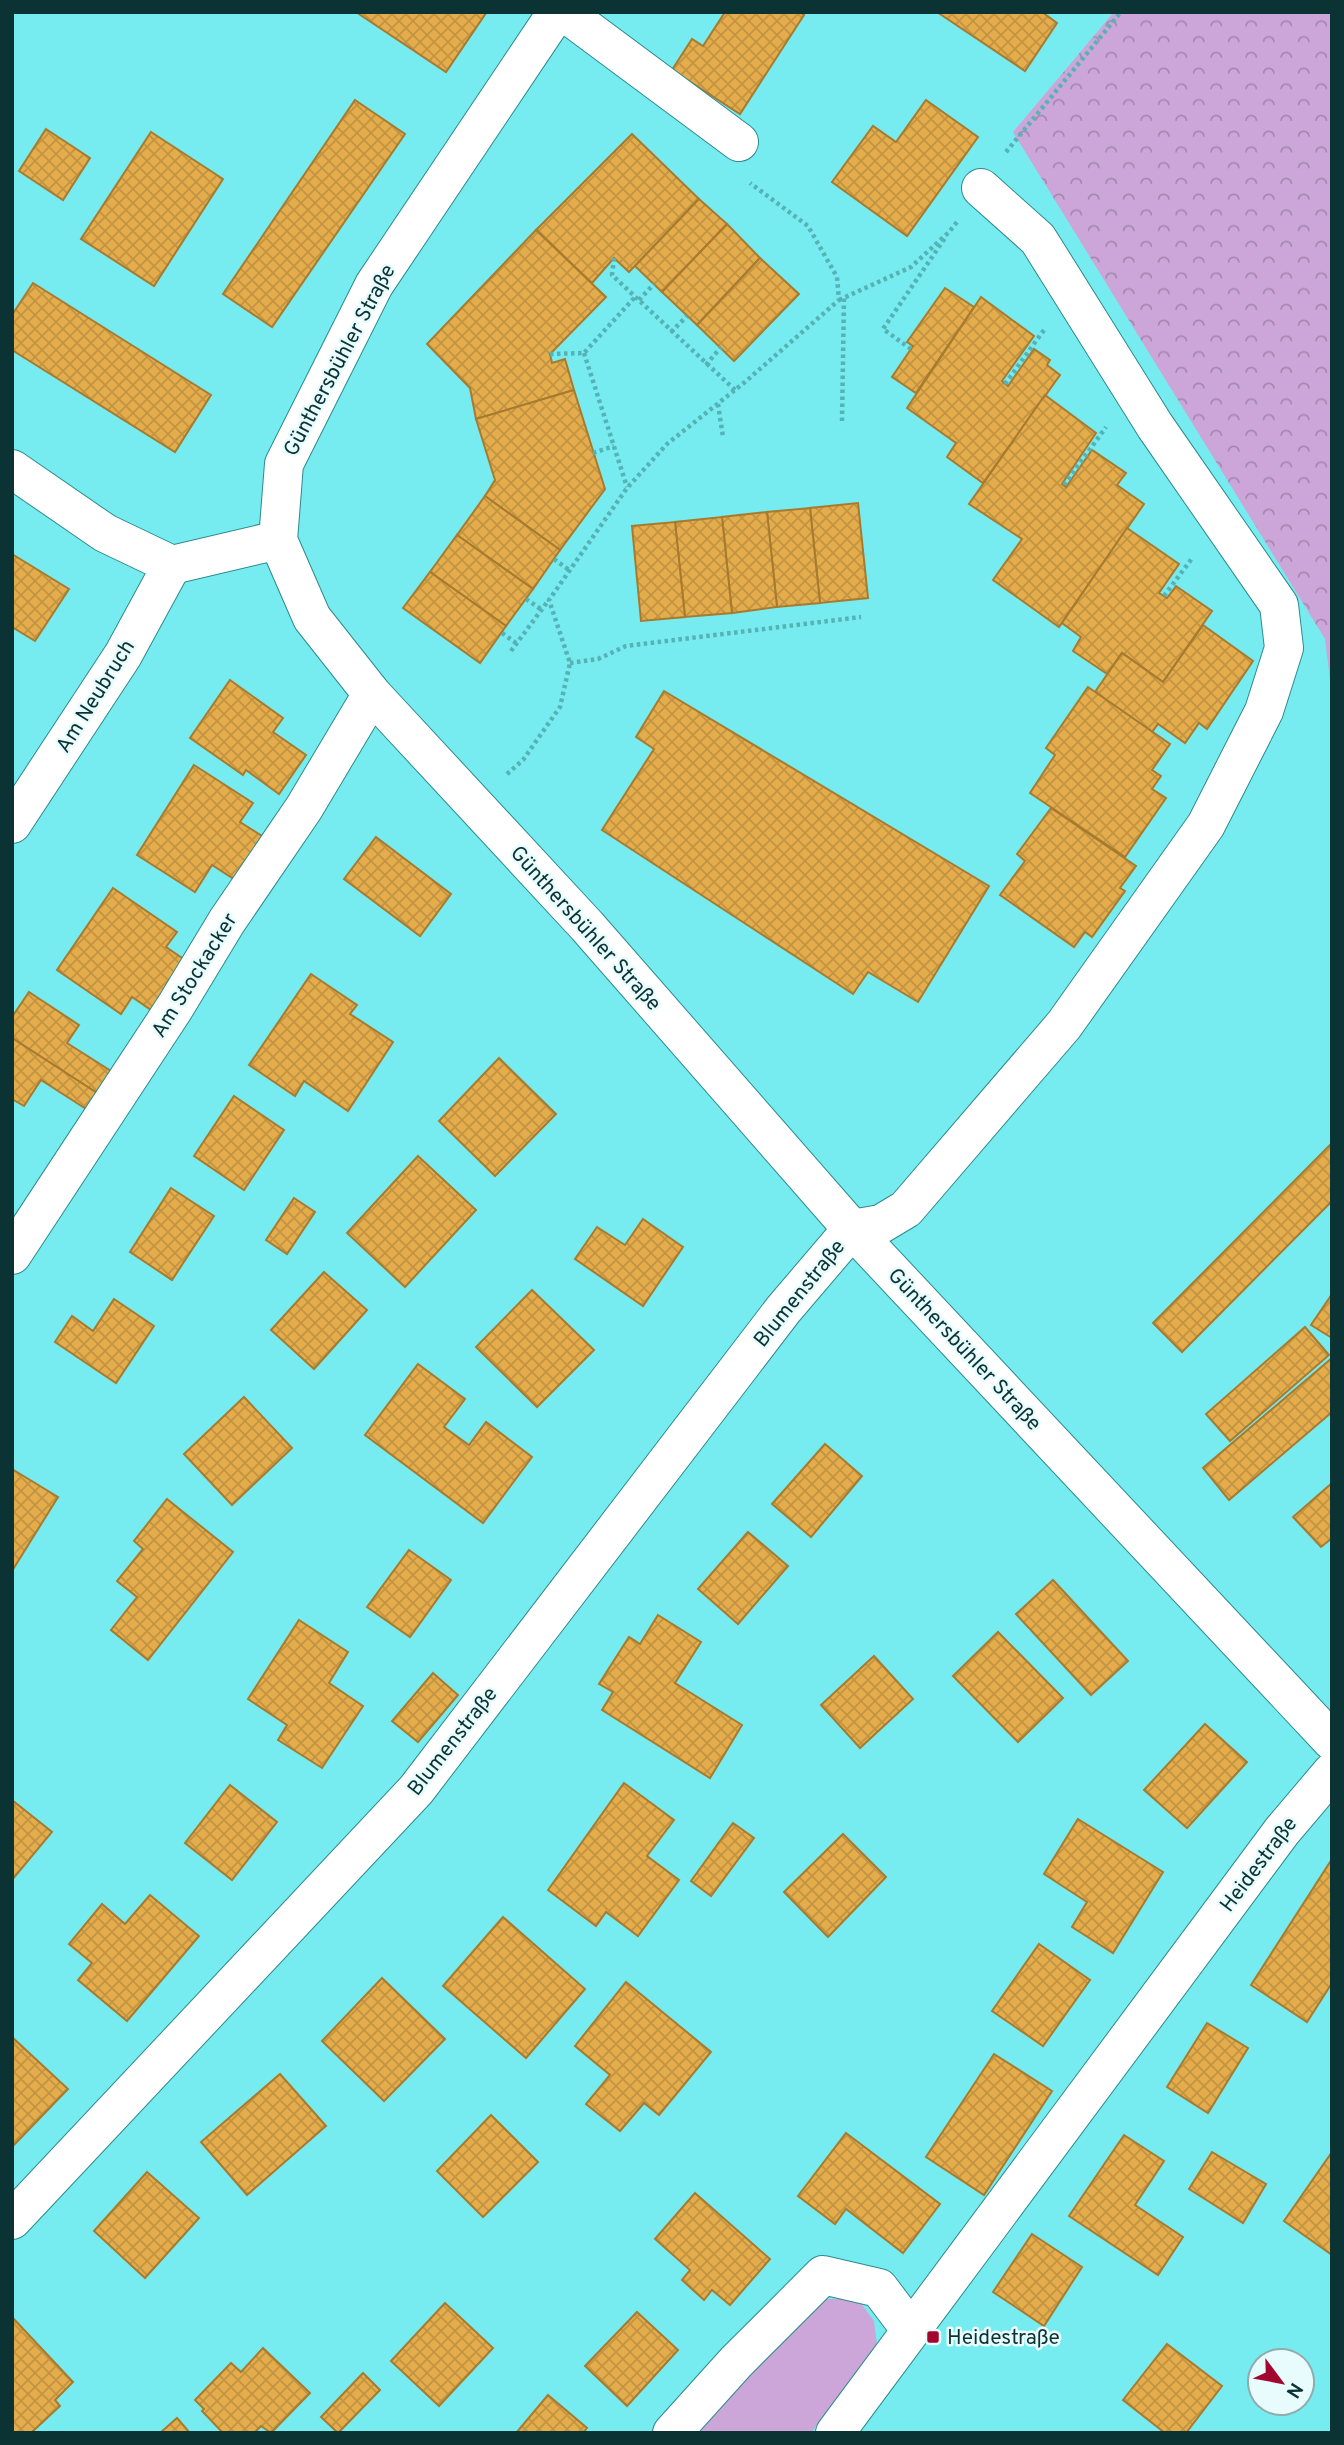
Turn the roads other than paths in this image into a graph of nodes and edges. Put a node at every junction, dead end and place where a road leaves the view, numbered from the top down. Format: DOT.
graph roads {
  1 [pos="557,12"];
  2 [pos="564,12"];
  3 [pos="741,160"];
  4 [pos="981,188"];
  5 [pos="12,469"];
  6 [pos="278,540"];
  7 [pos="172,565"];
  8 [pos="372,694"];
  9 [pos="12,824"];
  10 [pos="852,1229"];
  11 [pos="12,1255"];
  12 [pos="1332,1741"];
  13 [pos="1332,1772"];
  14 [pos="12,2220"];
  15 [pos="911,2329"];
  16 [pos="672,2433"];
  17 [pos="835,2433"];
  1 -- 6 [label="street, Günthersbühler Straße"];
  2 -- 3 [label="street"];
  4 -- 10 [label="street"];
  5 -- 7 [label="street"];
  6 -- 7 [label="street"];
  6 -- 8 [label="street, Günthersbühler Straße"];
  7 -- 9 [label="street, Am Neubruch"];
  8 -- 10 [label="street, Günthersbühler Straße"];
  8 -- 11 [label="street, Am Stockacker"];
  10 -- 12 [label="street, Günthersbühler Straße"];
  10 -- 14 [label="street, Blumenstraße"];
  13 -- 15 [label="street, Heidestraße"];
  15 -- 16 [label="street"];
  15 -- 17 [label="street, Heidestraße"];
}
